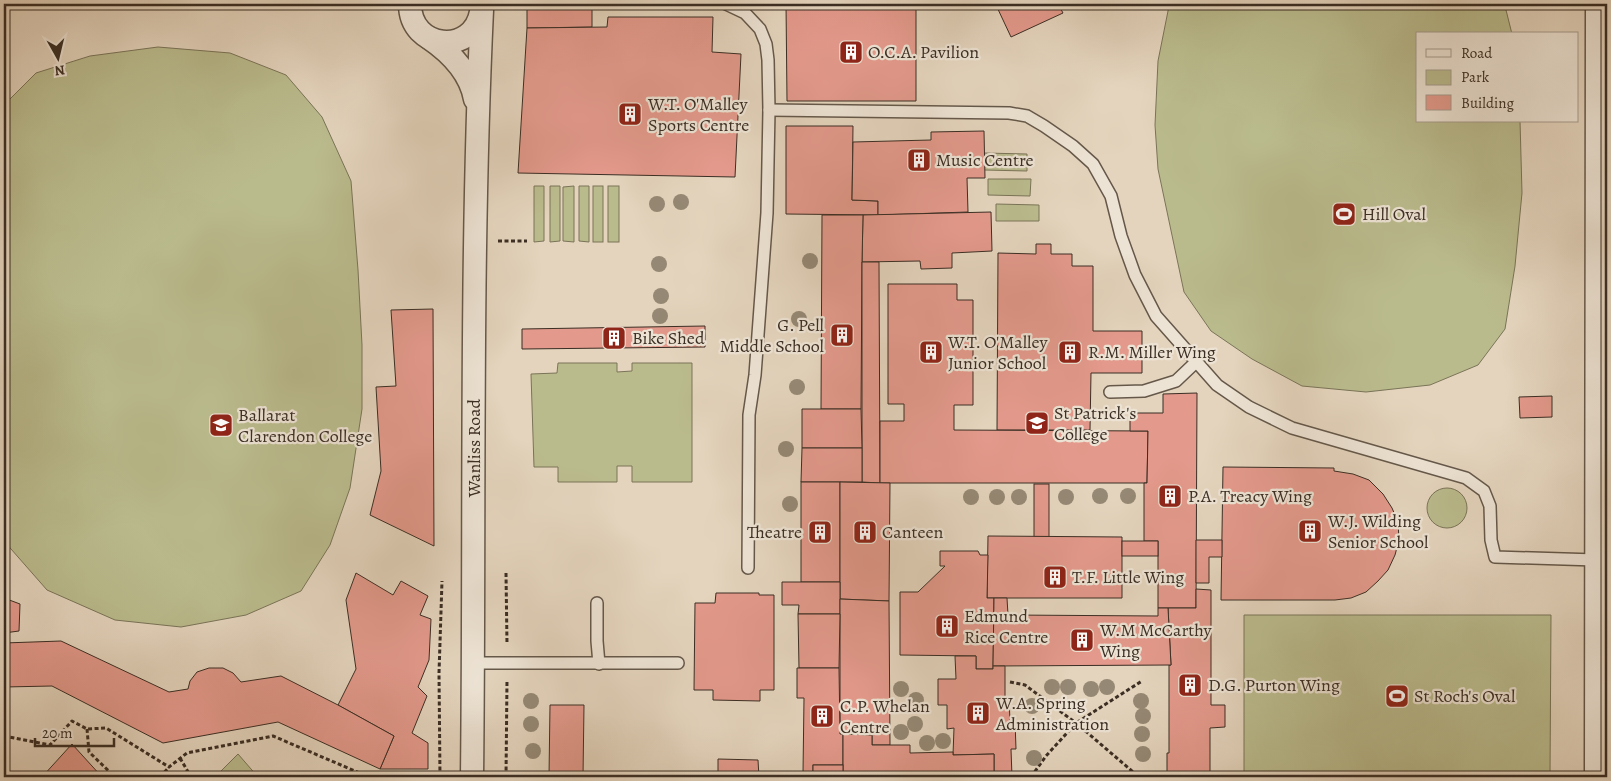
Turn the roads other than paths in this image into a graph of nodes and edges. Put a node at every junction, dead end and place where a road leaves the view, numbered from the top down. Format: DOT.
graph roads {
  1 [pos="726,4"];
  2 [pos="1597,4"];
  3 [pos="482,7"];
  4 [pos="409,8"];
  5 [pos="428,38"];
  6 [pos="769,110"];
  7 [pos="477,120"];
  8 [pos="1196,362"];
  9 [pos="1110,392"];
  10 [pos="1596,560"];
  11 [pos="748,568"];
  12 [pos="597,603"];
  13 [pos="473,663"];
  14 [pos="678,663"];
  15 [pos="600,664"];
  16 [pos="1602,719"];
  17 [pos="472,777"];
  18 [pos="1596,777"];
  1 -- 6 [label="lane"];
  2 -- 10 [label="street"];
  3 -- 5 [label="street"];
  3 -- 7 [label="street, Wanliss Road"];
  4 -- 5 [label="street, Wanliss Road"];
  5 -- 7 [label="street, Wanliss Road"];
  6 -- 8 [label="lane"];
  6 -- 11 [label="lane"];
  7 -- 13 [label="street, Wanliss Road"];
  8 -- 9 [label="lane"];
  8 -- 10 [label="lane"];
  10 -- 16 [label="street"];
  12 -- 15 [label="lane"];
  13 -- 15 [label="lane"];
  13 -- 17 [label="street, Wanliss Road"];
  14 -- 15 [label="lane"];
  16 -- 18 [label="street"];
}
